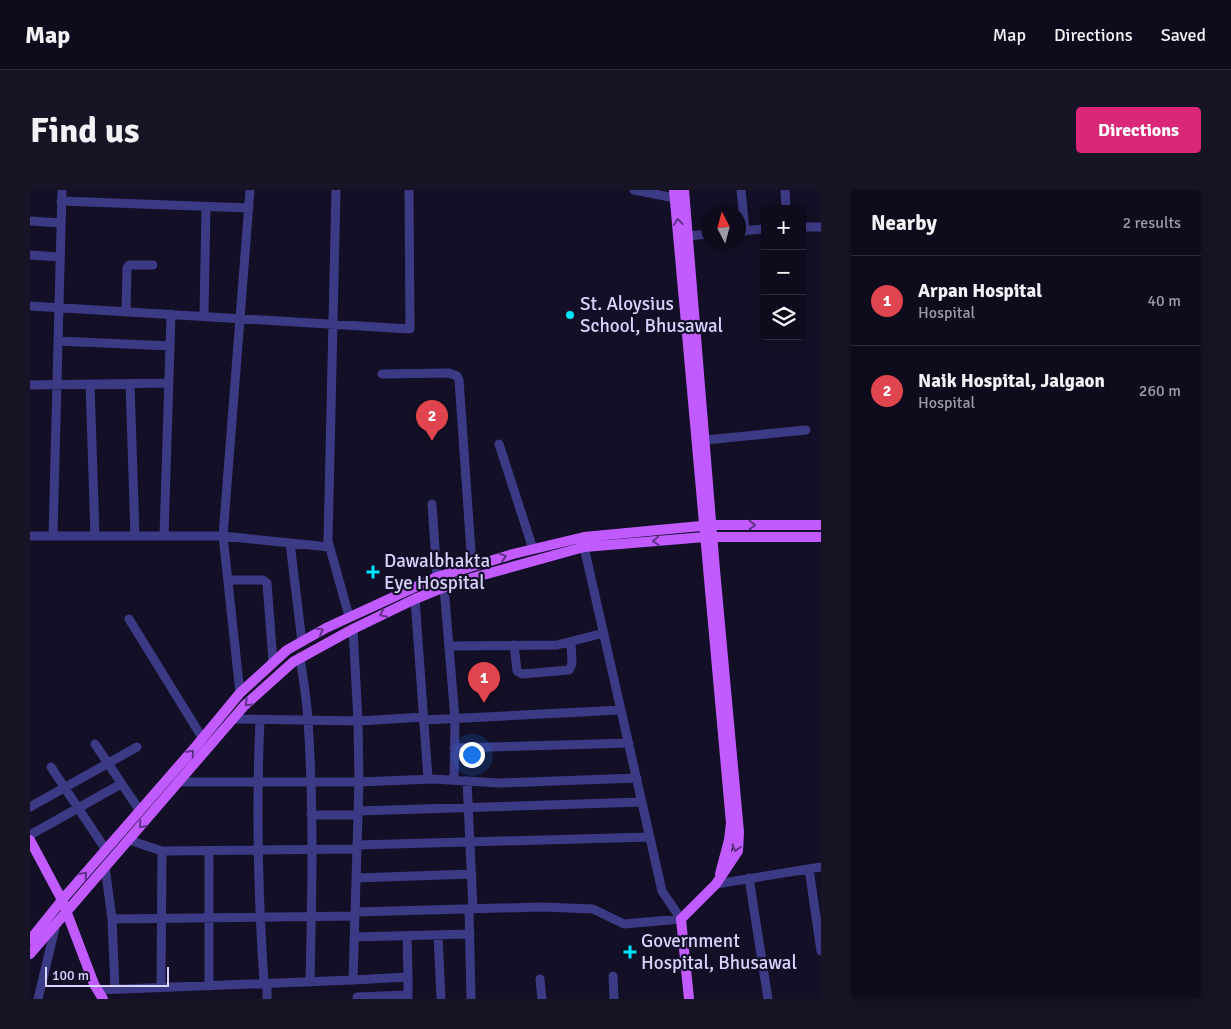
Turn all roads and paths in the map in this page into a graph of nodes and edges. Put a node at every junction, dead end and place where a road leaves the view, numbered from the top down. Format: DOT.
graph roads {
  1 [pos="62,190"];
  2 [pos="250,190"];
  3 [pos="336,190"];
  4 [pos="410,190"];
  5 [pos="634,190"];
  6 [pos="684,190"];
  7 [pos="742,190"];
  8 [pos="785,190"];
  9 [pos="674,194"];
  10 [pos="61,201"];
  11 [pos="742,205"];
  12 [pos="786,205"];
  13 [pos="206,207"];
  14 [pos="249,208"];
  15 [pos="30,221"];
  16 [pos="61,223"];
  17 [pos="806,227"];
  18 [pos="821,227"];
  19 [pos="761,229"];
  20 [pos="746,231"];
  21 [pos="701,235"];
  22 [pos="688,236"];
  23 [pos="30,255"];
  24 [pos="60,257"];
  25 [pos="154,265"];
  26 [pos="30,306"];
  27 [pos="58,307"];
  28 [pos="126,311"];
  29 [pos="171,314"];
  30 [pos="204,316"];
  31 [pos="240,317"];
  32 [pos="333,324"];
  33 [pos="58,341"];
  34 [pos="170,346"];
  35 [pos="382,374"];
  36 [pos="57,384"];
  37 [pos="90,384"];
  38 [pos="130,384"];
  39 [pos="169,384"];
  40 [pos="30,385"];
  41 [pos="806,430"];
  42 [pos="705,440"];
  43 [pos="499,444"];
  44 [pos="432,504"];
  45 [pos="708,525"];
  46 [pos="821,525"];
  47 [pos="30,536"];
  48 [pos="53,536"];
  49 [pos="96,536"];
  50 [pos="135,536"];
  51 [pos="164,536"];
  52 [pos="223,536"];
  53 [pos="709,537"];
  54 [pos="821,538"];
  55 [pos="290,543"];
  56 [pos="329,547"];
  57 [pos="584,547"];
  58 [pos="533,549"];
  59 [pos="472,566"];
  60 [pos="437,577"];
  61 [pos="228,580"];
  62 [pos="444,587"];
  63 [pos="415,599"];
  64 [pos="349,616"];
  65 [pos="129,619"];
  66 [pos="353,629"];
  67 [pos="604,634"];
  68 [pos="302,642"];
  69 [pos="571,642"];
  70 [pos="514,645"];
  71 [pos="449,646"];
  72 [pos="300,657"];
  73 [pos="273,662"];
  74 [pos="240,693"];
  75 [pos="621,710"];
  76 [pos="234,719"];
  77 [pos="424,719"];
  78 [pos="455,719"];
  79 [pos="260,720"];
  80 [pos="308,720"];
  81 [pos="358,721"];
  82 [pos="203,739"];
  83 [pos="629,743"];
  84 [pos="95,744"];
  85 [pos="137,747"];
  86 [pos="454,748"];
  87 [pos="107,764"];
  88 [pos="51,767"];
  89 [pos="637,778"];
  90 [pos="428,780"];
  91 [pos="454,780"];
  92 [pos="467,781"];
  93 [pos="179,782"];
  94 [pos="257,782"];
  95 [pos="311,782"];
  96 [pos="359,782"];
  97 [pos="121,784"];
  98 [pos="65,788"];
  99 [pos="642,802"];
  100 [pos="469,806"];
  101 [pos="30,807"];
  102 [pos="78,808"];
  103 [pos="140,811"];
  104 [pos="358,813"];
  105 [pos="311,815"];
  106 [pos="30,835"];
  107 [pos="650,837"];
  108 [pos="30,840"];
  109 [pos="129,840"];
  110 [pos="470,842"];
  111 [pos="357,847"];
  112 [pos="106,850"];
  113 [pos="208,850"];
  114 [pos="258,850"];
  115 [pos="312,850"];
  116 [pos="162,851"];
  117 [pos="105,867"];
  118 [pos="821,867"];
  119 [pos="809,869"];
  120 [pos="472,874"];
  121 [pos="356,878"];
  122 [pos="749,878"];
  123 [pos="717,882"];
  124 [pos="62,900"];
  125 [pos="471,909"];
  126 [pos="67,911"];
  127 [pos="355,914"];
  128 [pos="311,916"];
  129 [pos="259,917"];
  130 [pos="161,918"];
  131 [pos="208,918"];
  132 [pos="112,919"];
  133 [pos="681,919"];
  134 [pos="56,923"];
  135 [pos="34,928"];
  136 [pos="470,934"];
  137 [pos="438,935"];
  138 [pos="354,936"];
  139 [pos="407,936"];
  140 [pos="30,940"];
  141 [pos="821,951"];
  142 [pos="30,954"];
  143 [pos="613,976"];
  144 [pos="408,977"];
  145 [pos="540,979"];
  146 [pos="353,980"];
  147 [pos="310,982"];
  148 [pos="265,983"];
  149 [pos="209,986"];
  150 [pos="160,987"];
  151 [pos="115,989"];
  152 [pos="101,994"];
  153 [pos="357,997"];
  154 [pos="408,997"];
  155 [pos="38,999"];
  156 [pos="267,999"];
  157 [pos="441,999"];
  158 [pos="471,999"];
  159 [pos="542,999"];
  160 [pos="614,999"];
  161 [pos="690,999"];
  162 [pos="768,999"];
  1 -- 10 [label="street"];
  2 -- 14 [label="street"];
  3 -- 32 [label="street"];
  4 -- 32 [label="street"];
  5 -- 9 [label="street"];
  6 -- 22 [label="main road"];
  7 -- 11 [label="street"];
  8 -- 12 [label="street"];
  45 -- 9 [label="main road, one-way"];
  10 -- 13 [label="street"];
  10 -- 16 [label="street"];
  13 -- 14 [label="street"];
  13 -- 30 [label="street"];
  14 -- 31 [label="street"];
  15 -- 16 [label="street"];
  16 -- 24 [label="street"];
  17 -- 18 [label="street"];
  19 -- 20 [label="street"];
  21 -- 22 [label="street"];
  22 -- 42 [label="main road"];
  23 -- 24 [label="street"];
  24 -- 27 [label="street"];
  25 -- 28 [label="street"];
  26 -- 27 [label="street"];
  27 -- 28 [label="street"];
  27 -- 33 [label="street"];
  28 -- 29 [label="street"];
  29 -- 30 [label="street"];
  29 -- 34 [label="street"];
  30 -- 31 [label="street"];
  31 -- 32 [label="street"];
  31 -- 52 [label="street"];
  32 -- 56 [label="street"];
  33 -- 34 [label="street"];
  33 -- 36 [label="street"];
  34 -- 39 [label="street"];
  35 -- 59 [label="street"];
  36 -- 37 [label="street"];
  36 -- 40 [label="street"];
  36 -- 48 [label="street"];
  37 -- 38 [label="street"];
  37 -- 49 [label="street"];
  38 -- 39 [label="street"];
  38 -- 50 [label="street"];
  39 -- 51 [label="street"];
  41 -- 42 [label="street"];
  42 -- 45 [label="main road"];
  43 -- 58 [label="street"];
  44 -- 60 [label="street"];
  45 -- 46 [label="main road, one-way"];
  45 -- 53 [label="main road"];
  45 -- 58 [label="main road"];
  47 -- 48 [label="street"];
  48 -- 49 [label="street"];
  49 -- 50 [label="street"];
  50 -- 51 [label="street"];
  51 -- 52 [label="street"];
  52 -- 55 [label="street"];
  52 -- 61 [label="street"];
  53 -- 54 [label="main road"];
  53 -- 57 [label="main road, one-way"];
  53 -- 123 [label="main road"];
  55 -- 56 [label="street"];
  55 -- 68 [label="street"];
  56 -- 64 [label="street"];
  57 -- 62 [label="main road"];
  57 -- 67 [label="street"];
  59 -- 58 [label="main road, one-way"];
  59 -- 60 [label="main road"];
  60 -- 64 [label="main road"];
  61 -- 73 [label="street"];
  61 -- 74 [label="street"];
  62 -- 63 [label="main road"];
  62 -- 71 [label="street"];
  63 -- 66 [label="main road, one-way"];
  63 -- 77 [label="street"];
  68 -- 64 [label="main road, one-way"];
  65 -- 82 [label="street"];
  66 -- 72 [label="main road"];
  66 -- 81 [label="street"];
  67 -- 69 [label="street"];
  67 -- 75 [label="street"];
  68 -- 73 [label="main road"];
  69 -- 70 [label="street"];
  69 -- 70 [label="street"];
  70 -- 71 [label="street"];
  71 -- 78 [label="street"];
  72 -- 76 [label="main road, one-way"];
  72 -- 80 [label="street"];
  73 -- 74 [label="main road"];
  74 -- 82 [label="main road"];
  75 -- 78 [label="street"];
  75 -- 83 [label="street"];
  76 -- 79 [label="street"];
  76 -- 93 [label="main road"];
  77 -- 78 [label="street"];
  77 -- 81 [label="street"];
  77 -- 90 [label="street"];
  78 -- 86 [label="street"];
  79 -- 80 [label="street"];
  79 -- 94 [label="street"];
  80 -- 81 [label="street"];
  80 -- 95 [label="street"];
  81 -- 96 [label="street"];
  103 -- 82 [label="main road, one-way"];
  83 -- 86 [label="street"];
  83 -- 89 [label="street"];
  84 -- 87 [label="street"];
  85 -- 87 [label="street"];
  86 -- 91 [label="street"];
  87 -- 97 [label="street"];
  87 -- 98 [label="street"];
  88 -- 98 [label="street"];
  89 -- 92 [label="street"];
  89 -- 99 [label="street"];
  90 -- 91 [label="street"];
  90 -- 96 [label="street"];
  91 -- 92 [label="street"];
  92 -- 100 [label="street"];
  93 -- 94 [label="street"];
  93 -- 109 [label="main road, one-way"];
  94 -- 95 [label="street"];
  94 -- 114 [label="street"];
  95 -- 96 [label="street"];
  95 -- 105 [label="street"];
  96 -- 104 [label="street"];
  97 -- 102 [label="street"];
  97 -- 103 [label="street"];
  98 -- 101 [label="street"];
  98 -- 102 [label="street"];
  99 -- 100 [label="street"];
  99 -- 107 [label="street"];
  100 -- 104 [label="street"];
  100 -- 110 [label="street"];
  102 -- 106 [label="street"];
  102 -- 112 [label="street"];
  103 -- 112 [label="main road"];
  104 -- 105 [label="street"];
  104 -- 111 [label="street"];
  105 -- 115 [label="street"];
  107 -- 110 [label="street"];
  107 -- 133 [label="street"];
  108 -- 124 [label="main road"];
  109 -- 116 [label="street"];
  109 -- 117 [label="main road"];
  110 -- 111 [label="street"];
  110 -- 120 [label="street"];
  111 -- 115 [label="street"];
  111 -- 121 [label="street"];
  124 -- 112 [label="main road, one-way"];
  113 -- 114 [label="street"];
  113 -- 116 [label="street"];
  113 -- 131 [label="street"];
  114 -- 115 [label="street"];
  114 -- 129 [label="street"];
  115 -- 128 [label="street"];
  116 -- 130 [label="street"];
  117 -- 126 [label="main road"];
  117 -- 132 [label="street"];
  118 -- 119 [label="street"];
  119 -- 122 [label="street"];
  119 -- 141 [label="street"];
  120 -- 121 [label="street"];
  120 -- 125 [label="street"];
  121 -- 127 [label="street"];
  122 -- 123 [label="street"];
  122 -- 162 [label="street"];
  123 -- 133 [label="main road"];
  124 -- 126 [label="main road"];
  124 -- 135 [label="main road"];
  125 -- 127 [label="street"];
  125 -- 133 [label="street"];
  125 -- 136 [label="street"];
  126 -- 134 [label="main road"];
  126 -- 152 [label="main road"];
  127 -- 128 [label="street"];
  127 -- 138 [label="street"];
  128 -- 129 [label="street"];
  128 -- 147 [label="street"];
  129 -- 131 [label="street"];
  129 -- 148 [label="street"];
  130 -- 131 [label="street"];
  130 -- 132 [label="street"];
  130 -- 150 [label="street"];
  131 -- 149 [label="street"];
  132 -- 151 [label="street"];
  133 -- 161 [label="main road"];
  134 -- 142 [label="main road"];
  134 -- 155 [label="street"];
  135 -- 140 [label="main road"];
  136 -- 137 [label="street"];
  136 -- 158 [label="street"];
  137 -- 139 [label="street"];
  137 -- 157 [label="street"];
  138 -- 139 [label="street"];
  138 -- 146 [label="street"];
  139 -- 144 [label="street"];
  143 -- 160 [label="street"];
  144 -- 146 [label="street"];
  144 -- 154 [label="street"];
  145 -- 159 [label="street"];
  146 -- 147 [label="street"];
  147 -- 148 [label="street"];
  148 -- 149 [label="street"];
  148 -- 156 [label="street"];
  149 -- 150 [label="street"];
  150 -- 151 [label="street"];
  151 -- 152 [label="street"];
  153 -- 154 [label="street"];
}
